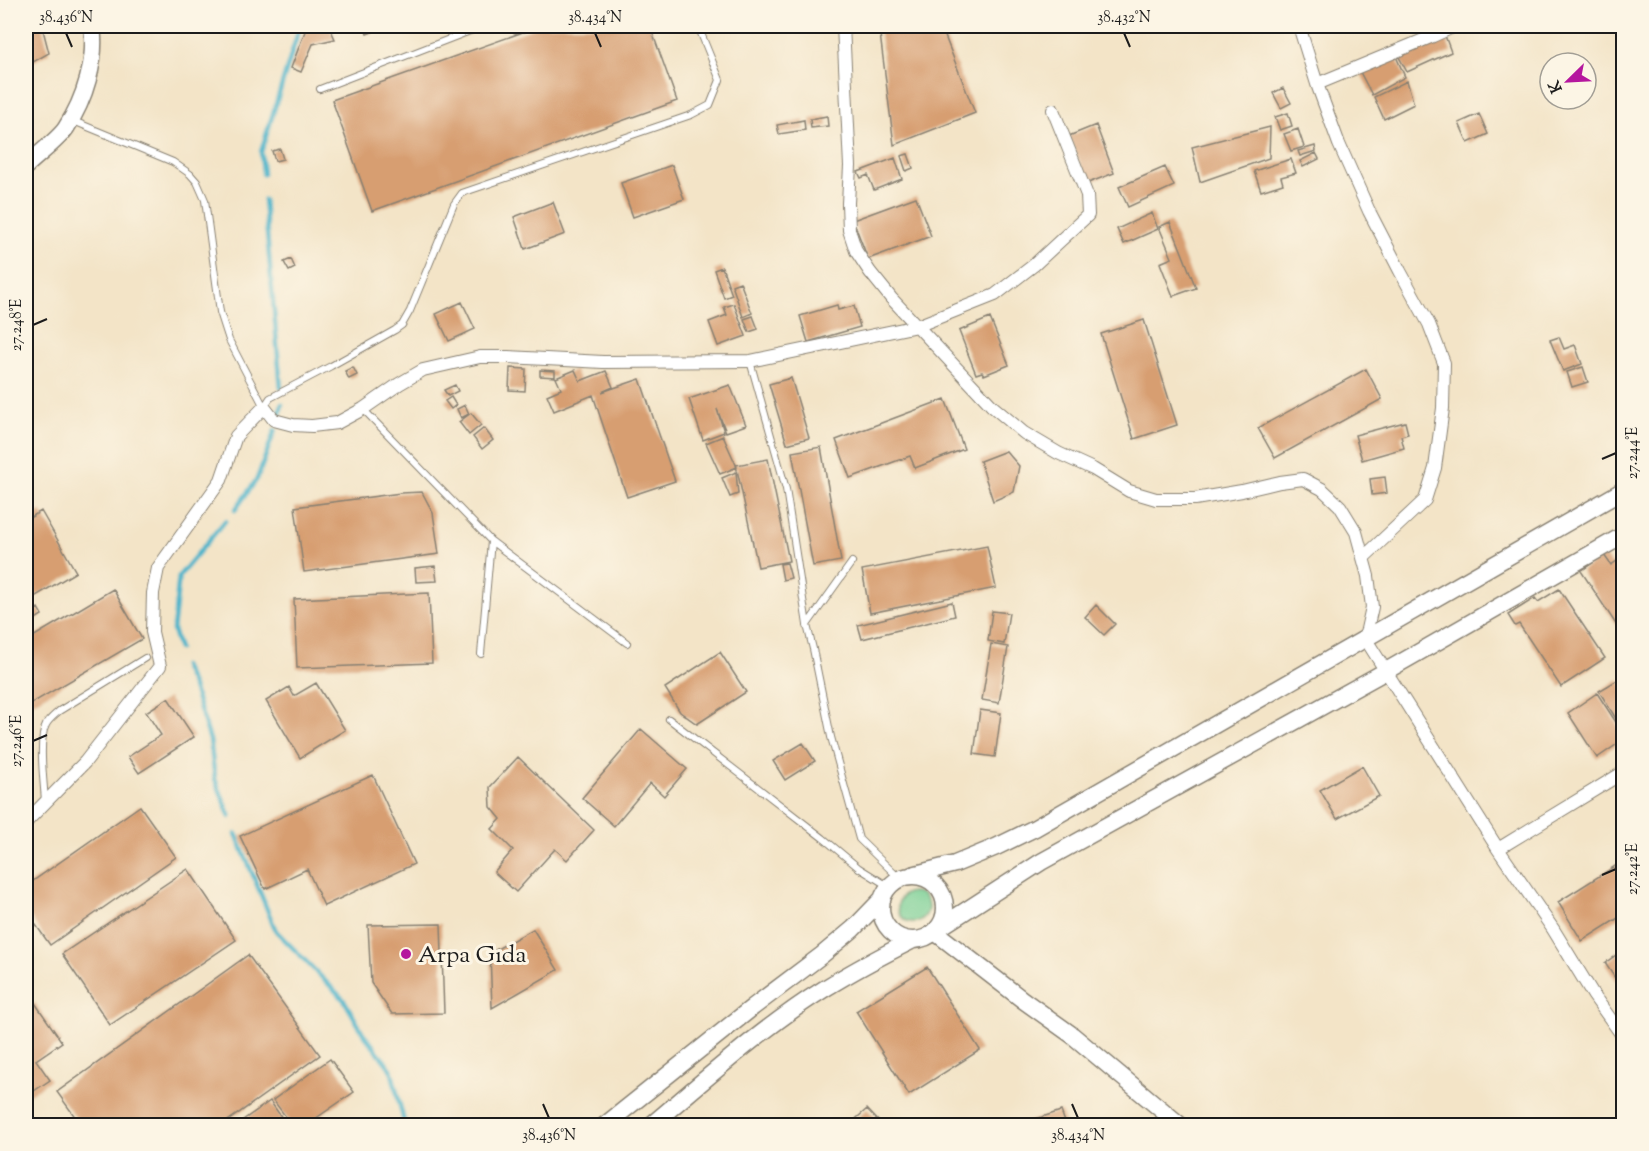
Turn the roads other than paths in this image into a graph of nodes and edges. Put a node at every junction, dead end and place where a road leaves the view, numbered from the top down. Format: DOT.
graph roads {
  1 [pos="92,26"];
  2 [pos="483,26"];
  3 [pos="698,26"];
  4 [pos="843,26"];
  5 [pos="1299,26"];
  6 [pos="1455,26"];
  7 [pos="1317,84"];
  8 [pos="320,89"];
  9 [pos="1053,111"];
  10 [pos="70,120"];
  11 [pos="26,166"];
  12 [pos="917,326"];
  13 [pos="750,361"];
  14 [pos="264,406"];
  15 [pos="363,409"];
  16 [pos="1623,490"];
  17 [pos="1623,535"];
  18 [pos="491,541"];
  19 [pos="1363,558"];
  20 [pos="852,562"];
  21 [pos="807,625"];
  22 [pos="1365,638"];
  23 [pos="627,644"];
  24 [pos="481,654"];
  25 [pos="145,658"];
  26 [pos="1386,672"];
  27 [pos="669,719"];
  28 [pos="1623,772"];
  29 [pos="45,802"];
  30 [pos="26,822"];
  31 [pos="1498,849"];
  32 [pos="895,885"];
  33 [pos="937,930"];
  34 [pos="913,940"];
  35 [pos="1622,1031"];
  36 [pos="604,1125"];
  37 [pos="650,1125"];
  38 [pos="1181,1125"];
  1 -- 10 [label="street"];
  2 -- 8 [label="lane"];
  3 -- 14 [label="lane"];
  4 -- 12 [label="street"];
  5 -- 7 [label="street"];
  6 -- 7 [label="street"];
  7 -- 19 [label="street"];
  9 -- 12 [label="street"];
  10 -- 11 [label="street"];
  10 -- 14 [label="lane"];
  12 -- 13 [label="street"];
  12 -- 19 [label="street"];
  13 -- 15 [label="street"];
  13 -- 21 [label="lane"];
  14 -- 15 [label="street"];
  14 -- 29 [label="street"];
  15 -- 18 [label="lane"];
  16 -- 22 [label="street"];
  17 -- 26 [label="street"];
  18 -- 23 [label="lane"];
  18 -- 24 [label="lane"];
  19 -- 22 [label="street"];
  20 -- 21 [label="lane"];
  21 -- 32 [label="lane"];
  22 -- 26 [label="street"];
  22 -- 32 [label="street"];
  25 -- 29 [label="lane"];
  26 -- 31 [label="street"];
  26 -- 33 [label="street"];
  27 -- 32 [label="lane"];
  28 -- 31 [label="street"];
  29 -- 30 [label="street"];
  31 -- 35 [label="street"];
  32 -- 33 [label="street"];
  32 -- 34 [label="street"];
  32 -- 36 [label="street"];
  33 -- 34 [label="street"];
  33 -- 38 [label="street"];
  34 -- 37 [label="street"];
}
